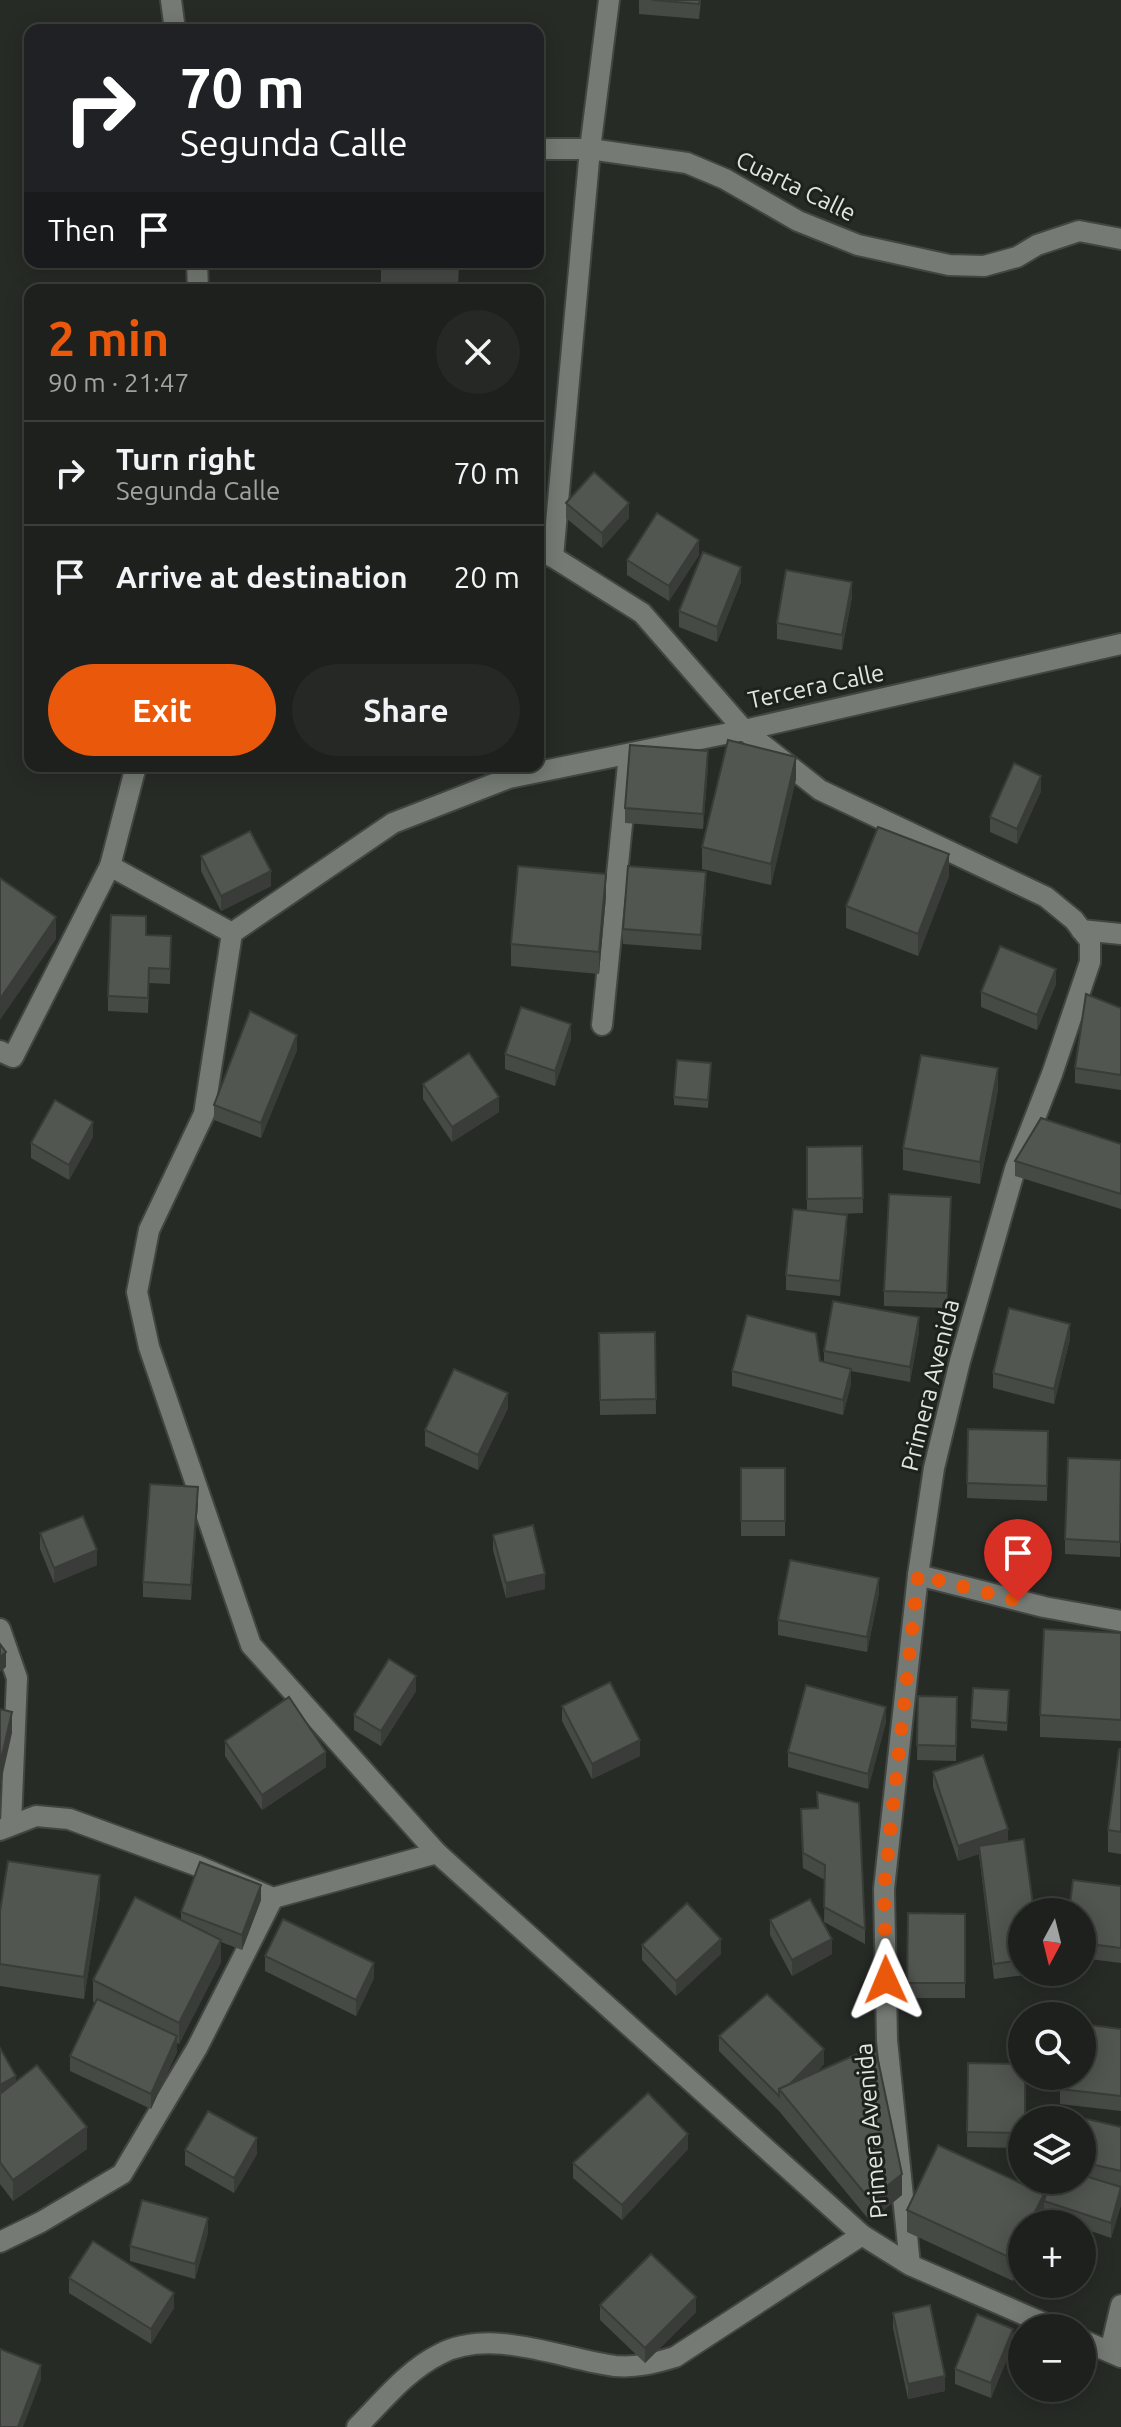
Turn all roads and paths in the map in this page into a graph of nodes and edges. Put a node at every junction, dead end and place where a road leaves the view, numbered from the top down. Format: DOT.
graph roads {
  1 [pos="171,0"];
  2 [pos="609,0"];
  3 [pos="174,24"];
  4 [pos="544,149"];
  5 [pos="590,149"];
  6 [pos="1121,239"];
  7 [pos="545,554"];
  8 [pos="1121,644"];
  9 [pos="744,730"];
  10 [pos="629,754"];
  11 [pos="544,771"];
  12 [pos="134,772"];
  13 [pos="539,772"];
  14 [pos="110,866"];
  15 [pos="1081,930"];
  16 [pos="232,933"];
  17 [pos="1121,934"];
  18 [pos="602,1025"];
  19 [pos="0,1051"];
  20 [pos="918,1575"];
  21 [pos="1121,1621"];
  22 [pos="0,1629"];
  23 [pos="6,1827"];
  24 [pos="437,1853"];
  25 [pos="273,1898"];
  26 [pos="862,2235"];
  27 [pos="0,2242"];
  28 [pos="910,2265"];
  29 [pos="1121,2305"];
  30 [pos="1023,2314"];
  31 [pos="1096,2346"];
  32 [pos="1115,2354"];
  33 [pos="357,2427"];
  1 -- 3 [label="street"];
  2 -- 5 [label="street"];
  4 -- 5 [label="street, Cuarta Calle"];
  5 -- 6 [label="street, Cuarta Calle"];
  5 -- 7 [label="street"];
  7 -- 9 [label="street, Tercera Calle"];
  8 -- 9 [label="street, Tercera Calle"];
  9 -- 10 [label="street"];
  9 -- 15 [label="street"];
  10 -- 11 [label="street"];
  10 -- 18 [label="street"];
  12 -- 14 [label="street"];
  13 -- 16 [label="street"];
  14 -- 16 [label="street"];
  14 -- 19 [label="street"];
  15 -- 17 [label="street"];
  15 -- 20 [label="street, Primera Avenida"];
  16 -- 24 [label="street"];
  20 -- 21 [label="street"];
  20 -- 28 [label="street, Primera Avenida"];
  22 -- 23 [label="street"];
  23 -- 25 [label="street"];
  24 -- 25 [label="street"];
  24 -- 26 [label="street"];
  25 -- 27 [label="street"];
  26 -- 28 [label="street"];
  26 -- 33 [label="street"];
  28 -- 30 [label="street"];
  29 -- 32 [label="street"];
  31 -- 32 [label="street"];
}
